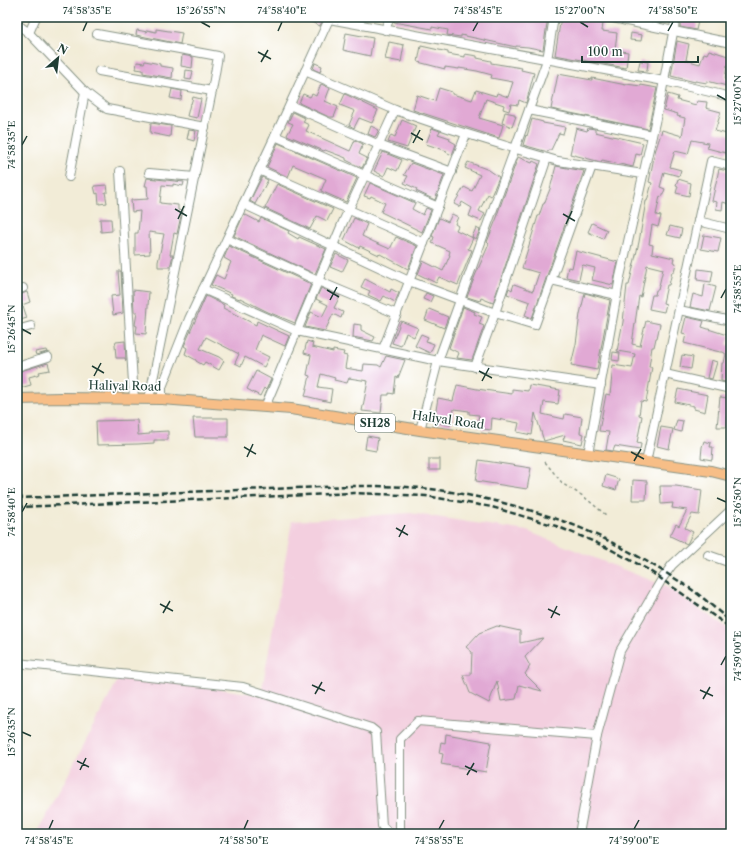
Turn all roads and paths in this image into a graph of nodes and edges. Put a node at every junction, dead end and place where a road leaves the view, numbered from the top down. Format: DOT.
graph roads {
  1 [pos="36,17"];
  2 [pos="390,17"];
  3 [pos="554,17"];
  4 [pos="608,17"];
  5 [pos="676,17"];
  6 [pos="329,18"];
  7 [pos="17,24"];
  8 [pos="385,30"];
  9 [pos="674,31"];
  10 [pos="29,33"];
  11 [pos="97,34"];
  12 [pos="731,43"];
  13 [pos="547,60"];
  14 [pos="99,71"];
  15 [pos="305,71"];
  16 [pos="664,81"];
  17 [pos="212,91"];
  18 [pos="85,92"];
  19 [pos="731,97"];
  20 [pos="290,105"];
  21 [pos="395,110"];
  22 [pos="530,110"];
  23 [pos="205,127"];
  24 [pos="466,134"];
  25 [pos="652,135"];
  26 [pos="275,136"];
  27 [pos="379,145"];
  28 [pos="516,149"];
  29 [pos="547,158"];
  30 [pos="592,166"];
  31 [pos="731,166"];
  32 [pos="259,170"];
  33 [pos="120,171"];
  34 [pos="452,172"];
  35 [pos="149,173"];
  36 [pos="643,174"];
  37 [pos="365,175"];
  38 [pos="69,177"];
  39 [pos="195,177"];
  40 [pos="243,204"];
  41 [pos="438,207"];
  42 [pos="349,210"];
  43 [pos="698,221"];
  44 [pos="731,229"];
  45 [pos="227,239"];
  46 [pos="424,243"];
  47 [pos="333,246"];
  48 [pos="551,280"];
  49 [pos="318,281"];
  50 [pos="409,282"];
  51 [pos="203,289"];
  52 [pos="617,295"];
  53 [pos="460,300"];
  54 [pos="679,310"];
  55 [pos="495,313"];
  56 [pos="397,314"];
  57 [pos="731,321"];
  58 [pos="31,326"];
  59 [pos="17,330"];
  60 [pos="297,332"];
  61 [pos="383,349"];
  62 [pos="48,357"];
  63 [pos="438,361"];
  64 [pos="17,367"];
  65 [pos="475,367"];
  66 [pos="665,374"];
  67 [pos="601,385"];
  68 [pos="731,389"];
  69 [pos="17,399"];
  70 [pos="134,399"];
  71 [pos="149,399"];
  72 [pos="162,400"];
  73 [pos="265,407"];
  74 [pos="420,430"];
  75 [pos="588,454"];
  76 [pos="546,462"];
  77 [pos="646,462"];
  78 [pos="731,476"];
  79 [pos="731,510"];
  80 [pos="606,515"];
  81 [pos="708,555"];
  82 [pos="731,563"];
  83 [pos="17,663"];
  84 [pos="597,736"];
  85 [pos="399,834"];
  86 [pos="579,834"];
  1 -- 10 [label="street"];
  2 -- 8 [label="street"];
  3 -- 13 [label="street"];
  4 -- 9 [label="street"];
  5 -- 9 [label="street"];
  6 -- 8 [label="street"];
  6 -- 15 [label="street"];
  7 -- 10 [label="street"];
  8 -- 13 [label="street"];
  9 -- 12 [label="street"];
  9 -- 16 [label="street"];
  10 -- 18 [label="street"];
  11 -- 17 [label="street"];
  13 -- 16 [label="street"];
  13 -- 22 [label="street"];
  14 -- 17 [label="street"];
  15 -- 20 [label="street"];
  15 -- 21 [label="street"];
  16 -- 19 [label="street"];
  16 -- 25 [label="street"];
  17 -- 23 [label="street"];
  18 -- 23 [label="street"];
  18 -- 38 [label="street"];
  20 -- 26 [label="street"];
  20 -- 27 [label="street"];
  21 -- 24 [label="street"];
  21 -- 27 [label="street"];
  22 -- 25 [label="street"];
  22 -- 28 [label="street"];
  23 -- 39 [label="street"];
  24 -- 28 [label="street"];
  24 -- 34 [label="street"];
  25 -- 36 [label="street"];
  26 -- 32 [label="street"];
  26 -- 37 [label="street"];
  27 -- 34 [label="street"];
  27 -- 37 [label="street"];
  28 -- 29 [label="street"];
  28 -- 53 [label="street"];
  29 -- 30 [label="street"];
  29 -- 55 [label="street"];
  30 -- 36 [label="street"];
  30 -- 48 [label="street"];
  31 -- 43 [label="street"];
  32 -- 40 [label="street"];
  32 -- 42 [label="street"];
  33 -- 70 [label="street"];
  34 -- 41 [label="street"];
  35 -- 39 [label="street"];
  36 -- 52 [label="street"];
  37 -- 41 [label="street"];
  37 -- 42 [label="street"];
  39 -- 71 [label="street"];
  40 -- 45 [label="street"];
  40 -- 47 [label="street"];
  41 -- 46 [label="street"];
  42 -- 46 [label="street"];
  42 -- 47 [label="street"];
  43 -- 44 [label="street"];
  43 -- 54 [label="street"];
  45 -- 49 [label="street"];
  45 -- 51 [label="street"];
  46 -- 50 [label="street"];
  47 -- 49 [label="street"];
  47 -- 50 [label="street"];
  48 -- 52 [label="street"];
  48 -- 55 [label="street"];
  49 -- 56 [label="street"];
  49 -- 60 [label="street"];
  50 -- 53 [label="street"];
  50 -- 56 [label="street"];
  51 -- 60 [label="street"];
  51 -- 72 [label="street"];
  52 -- 67 [label="street"];
  53 -- 55 [label="street"];
  53 -- 63 [label="street"];
  54 -- 57 [label="street"];
  54 -- 66 [label="street"];
  55 -- 65 [label="street"];
  56 -- 61 [label="street"];
  58 -- 59 [label="street"];
  60 -- 61 [label="street"];
  60 -- 73 [label="street"];
  61 -- 63 [label="street"];
  62 -- 64 [label="street"];
  63 -- 65 [label="street"];
  63 -- 74 [label="street"];
  65 -- 67 [label="street"];
  66 -- 68 [label="street"];
  66 -- 77 [label="street"];
  67 -- 75 [label="street"];
  69 -- 70 [label="main road, Haliyal Road / SH28"];
  70 -- 71 [label="main road, Haliyal Road / SH28"];
  71 -- 72 [label="main road, Haliyal Road / SH28"];
  72 -- 73 [label="main road, Haliyal Road / SH28"];
  73 -- 74 [label="main road, Haliyal Road / SH28"];
  74 -- 75 [label="main road, Haliyal Road / SH28"];
  75 -- 77 [label="main road, Haliyal Road / SH28"];
  76 -- 80 [label="path"];
  77 -- 78 [label="main road, Haliyal Road / SH28"];
  79 -- 84 [label="street"];
  81 -- 82 [label="street"];
  83 -- 85 [label="street"];
  84 -- 85 [label="street"];
  84 -- 86 [label="street"];
}
